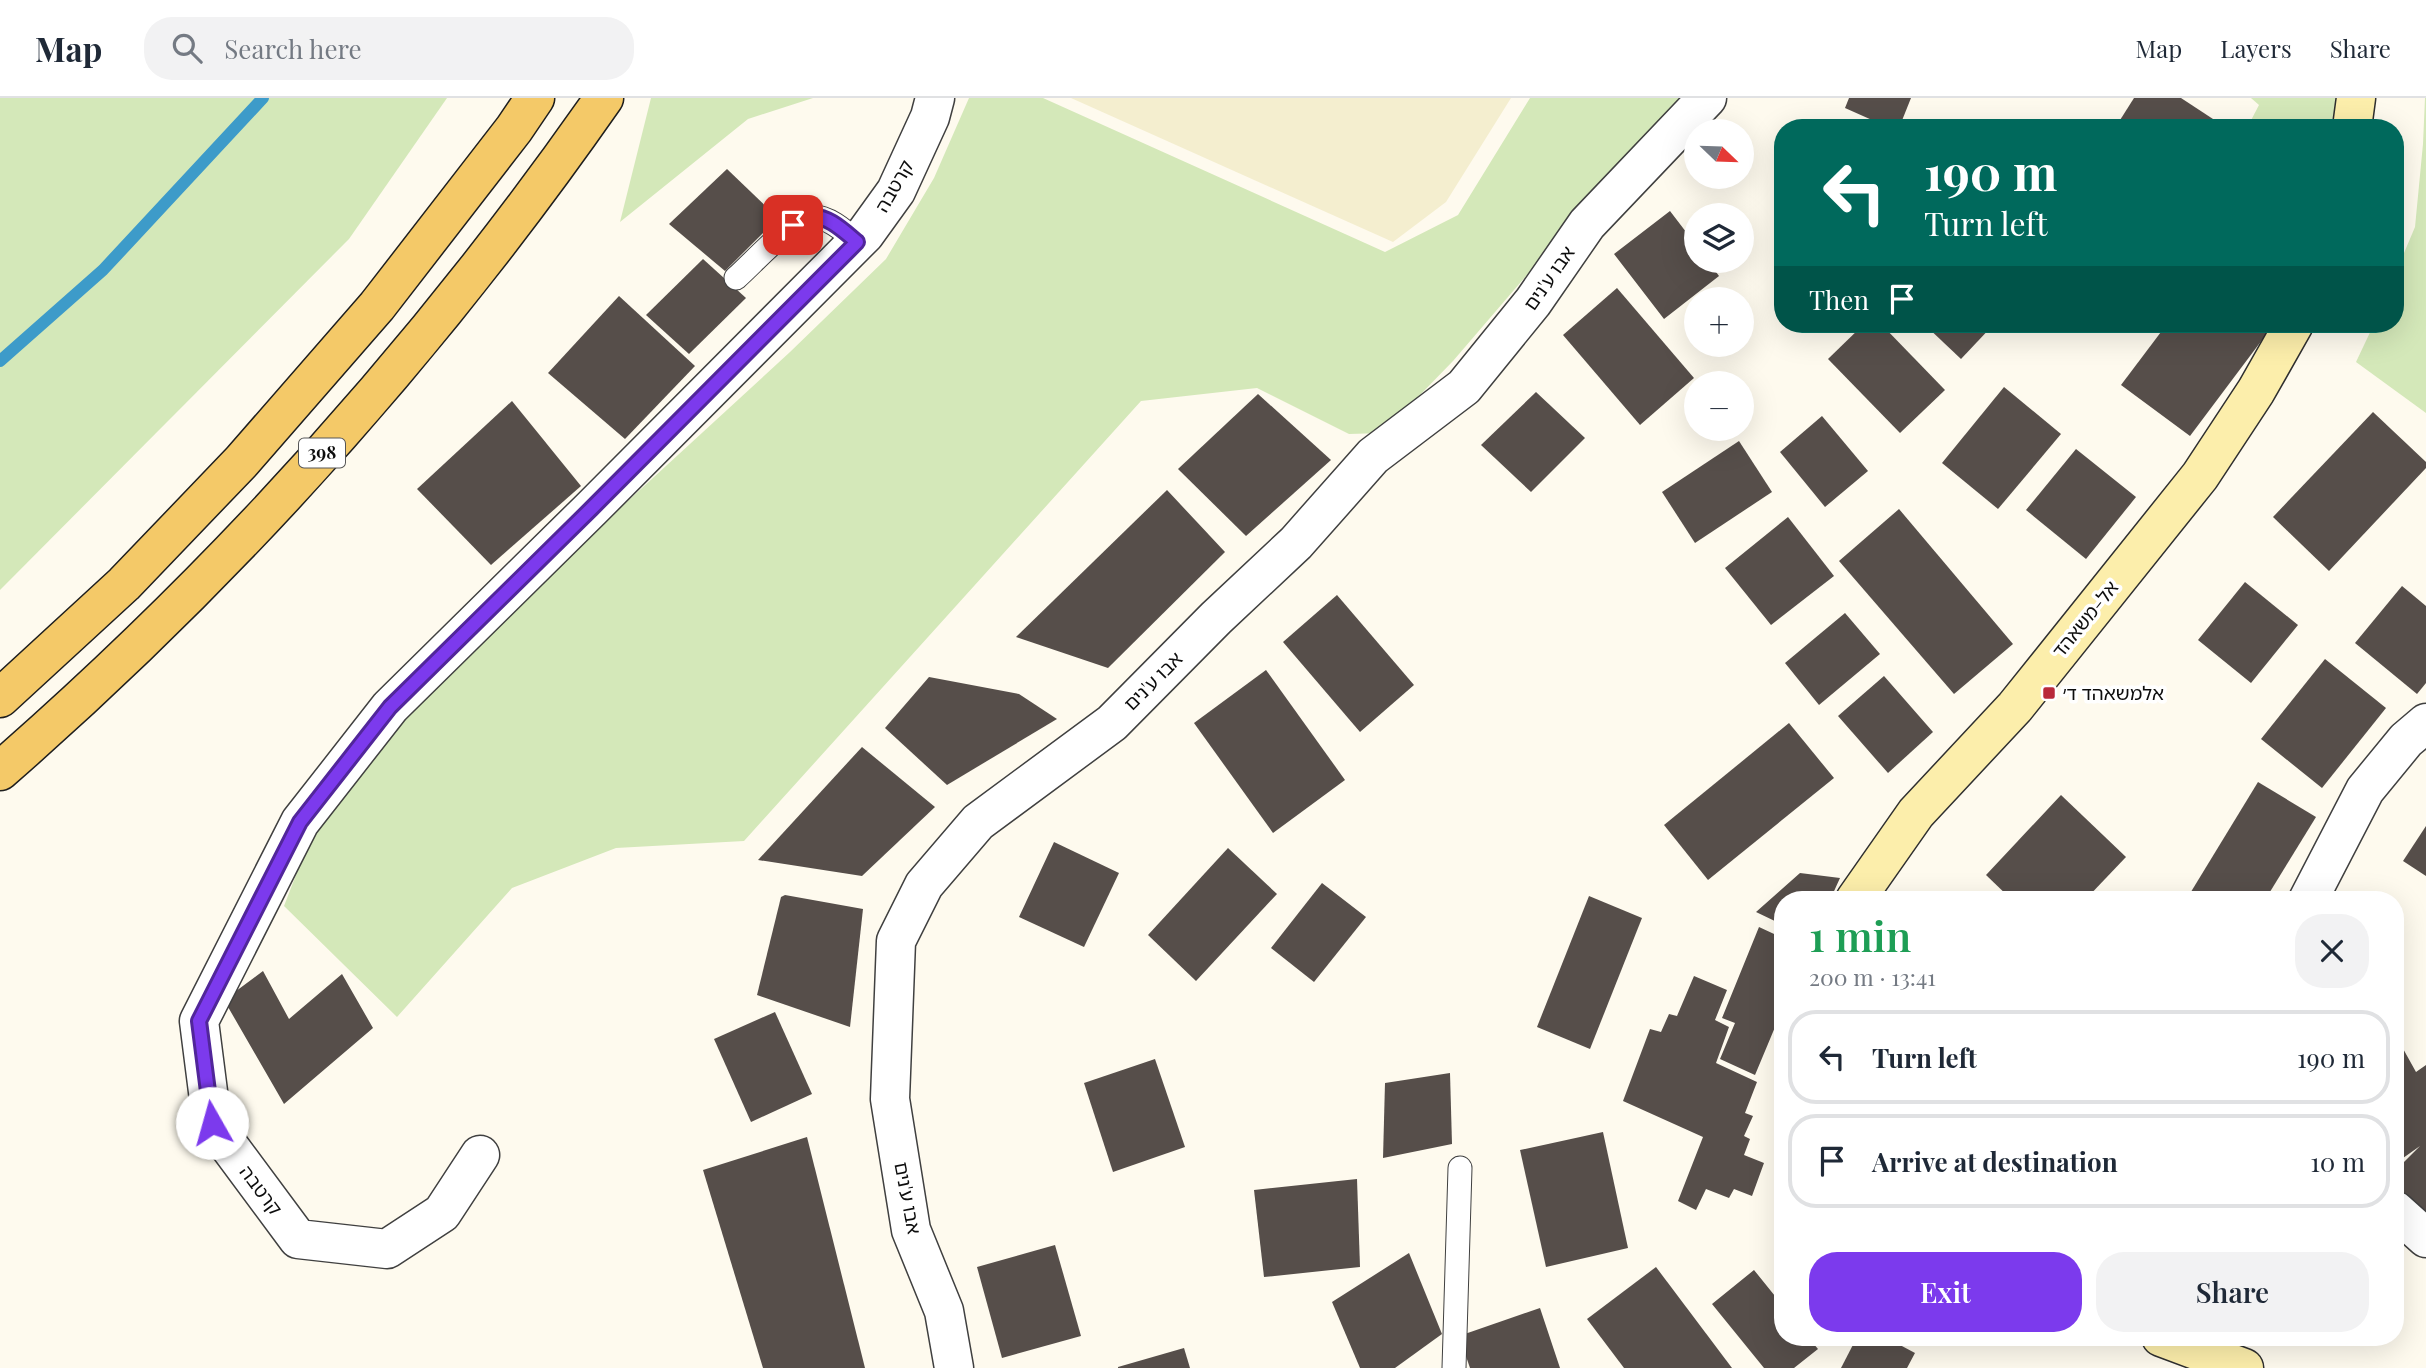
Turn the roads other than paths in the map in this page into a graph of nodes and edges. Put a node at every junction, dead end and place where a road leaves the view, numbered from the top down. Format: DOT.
graph roads {
  1 [pos="535,98"];
  2 [pos="604,98"];
  3 [pos="935,98"];
  4 [pos="1707,98"];
  5 [pos="2356,98"];
  6 [pos="2353,119"];
  7 [pos="857,242"];
  8 [pos="736,278"];
  9 [pos="2289,333"];
  10 [pos="0,698"];
  11 [pos="2426,723"];
  12 [pos="0,771"];
  13 [pos="1861,891"];
  14 [pos="2313,891"];
  15 [pos="480,1155"];
  16 [pos="1460,1168"];
  17 [pos="2404,1218"];
  18 [pos="2426,1238"];
  19 [pos="2185,1346"];
  20 [pos="954,1368"];
  21 [pos="1454,1368"];
  22 [pos="2244,1368"];
  1 -- 10 [label="main road, 398"];
  2 -- 12 [label="main road, 398"];
  3 -- 7 [label="street, קרטבה"];
  4 -- 20 [label="street, אבו ע'נים"];
  5 -- 6 [label="street"];
  7 -- 8 [label="lane"];
  7 -- 15 [label="street, קרטבה"];
  9 -- 13 [label="street, אל-משאהד"];
  11 -- 14 [label="street"];
  16 -- 21 [label="lane"];
  17 -- 18 [label="street"];
  19 -- 22 [label="street"];
}
